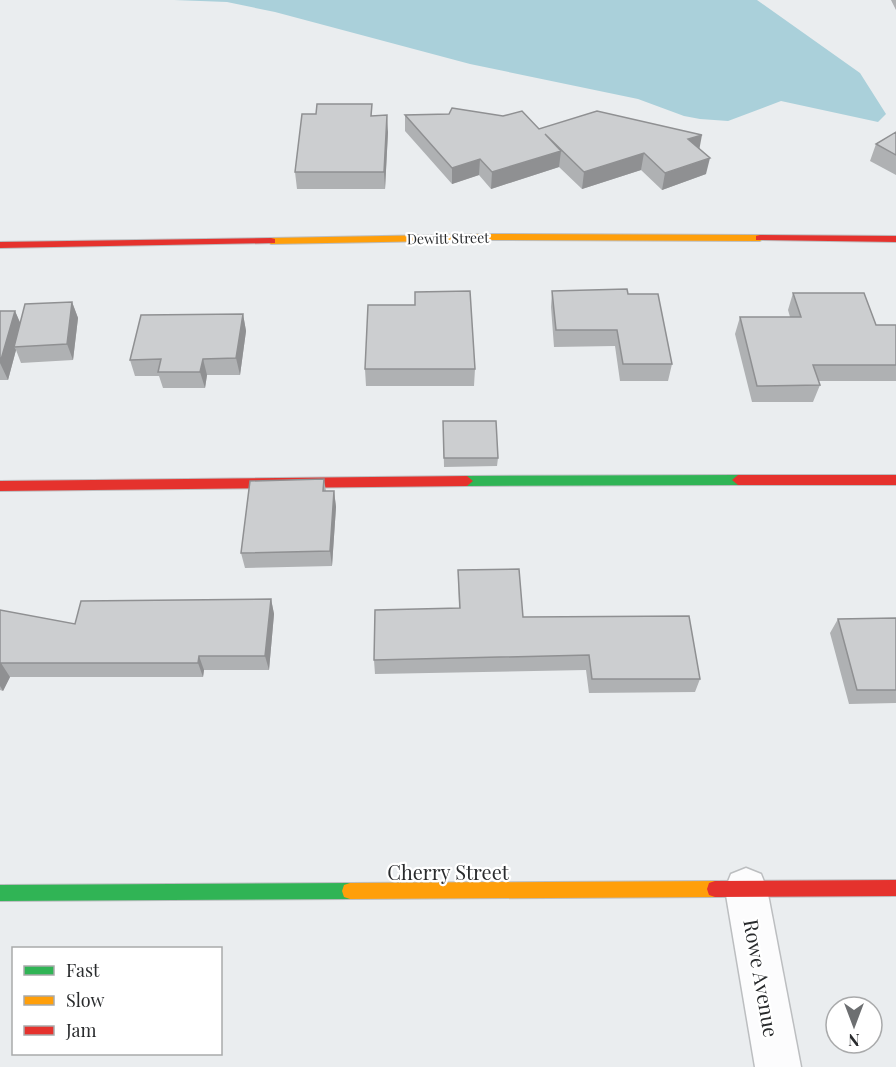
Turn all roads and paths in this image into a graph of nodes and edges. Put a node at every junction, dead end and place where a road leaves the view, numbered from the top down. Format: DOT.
graph roads {
  1 [pos="896,239"];
  2 [pos="0,245"];
  3 [pos="896,480"];
  4 [pos="0,486"];
  5 [pos="896,888"];
  6 [pos="746,889"];
  7 [pos="0,892"];
  8 [pos="778,1067"];
  1 -- 2 [label="street, Dewitt Street"];
  3 -- 4 [label="street"];
  5 -- 6 [label="street, Cherry Street"];
  6 -- 7 [label="street, Cherry Street"];
  6 -- 8 [label="street, Rowe Avenue"];
}
